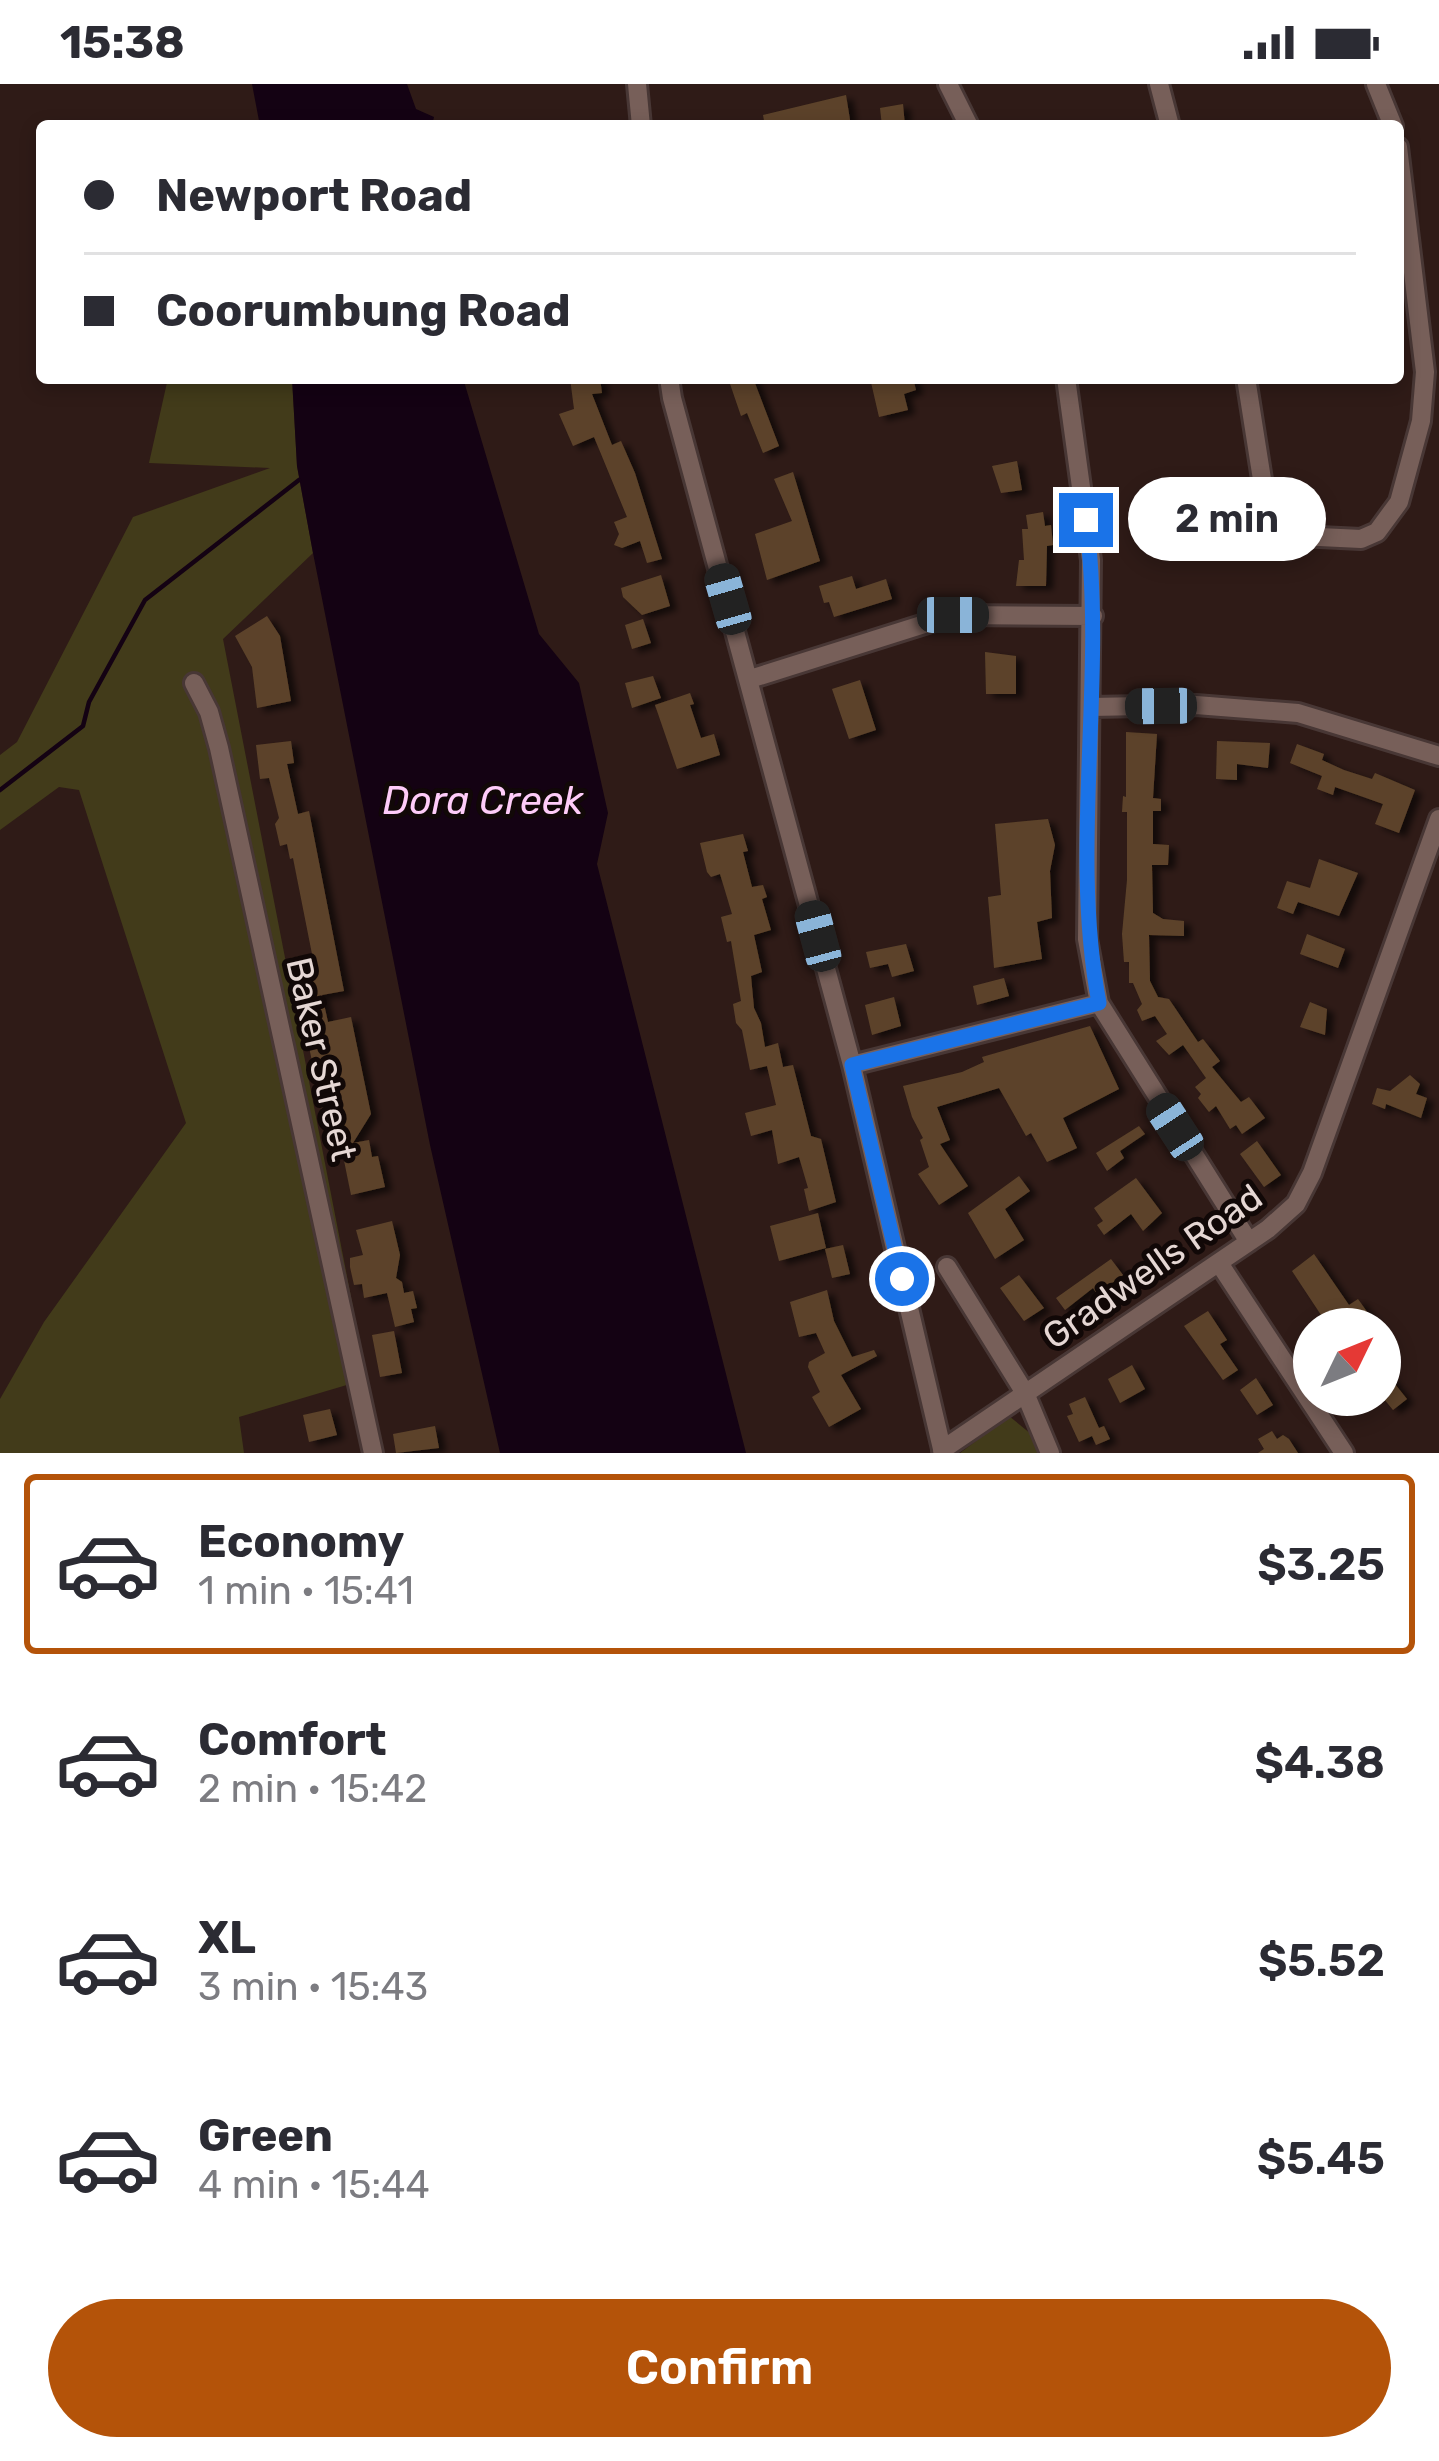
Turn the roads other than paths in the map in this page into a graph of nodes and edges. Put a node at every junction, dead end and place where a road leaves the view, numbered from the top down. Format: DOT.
graph roads {
  1 [pos="637,84"];
  2 [pos="948,84"];
  3 [pos="1160,84"];
  4 [pos="1376,84"];
  5 [pos="640,120"];
  6 [pos="966,120"];
  7 [pos="1169,120"];
  8 [pos="1391,120"];
  9 [pos="1404,198"];
  10 [pos="671,384"];
  11 [pos="1067,384"];
  12 [pos="1247,384"];
  13 [pos="1093,616"];
  14 [pos="751,679"];
  15 [pos="194,683"];
  16 [pos="1091,707"];
  17 [pos="1439,756"];
  18 [pos="1439,819"];
  19 [pos="1099,1003"];
  20 [pos="852,1065"];
  21 [pos="1249,1242"];
  22 [pos="1219,1263"];
  23 [pos="947,1267"];
  24 [pos="1025,1394"];
  25 [pos="942,1451"];
  26 [pos="373,1453"];
  27 [pos="1050,1453"];
  28 [pos="1344,1453"];
  1 -- 5 [label="street"];
  2 -- 6 [label="street"];
  3 -- 7 [label="street"];
  4 -- 8 [label="street"];
  9 -- 12 [label="street"];
  10 -- 14 [label="street"];
  11 -- 13 [label="street"];
  13 -- 14 [label="street"];
  13 -- 16 [label="street"];
  14 -- 20 [label="street"];
  15 -- 26 [label="street, Baker Street"];
  16 -- 17 [label="street"];
  16 -- 19 [label="street"];
  18 -- 21 [label="street, Gradwells Road"];
  19 -- 20 [label="street"];
  19 -- 21 [label="street"];
  20 -- 25 [label="street"];
  21 -- 22 [label="street, Gradwells Road"];
  22 -- 24 [label="street, Gradwells Road"];
  22 -- 28 [label="street"];
  23 -- 24 [label="street"];
  24 -- 25 [label="street, Gradwells Road"];
  24 -- 27 [label="street"];
}
